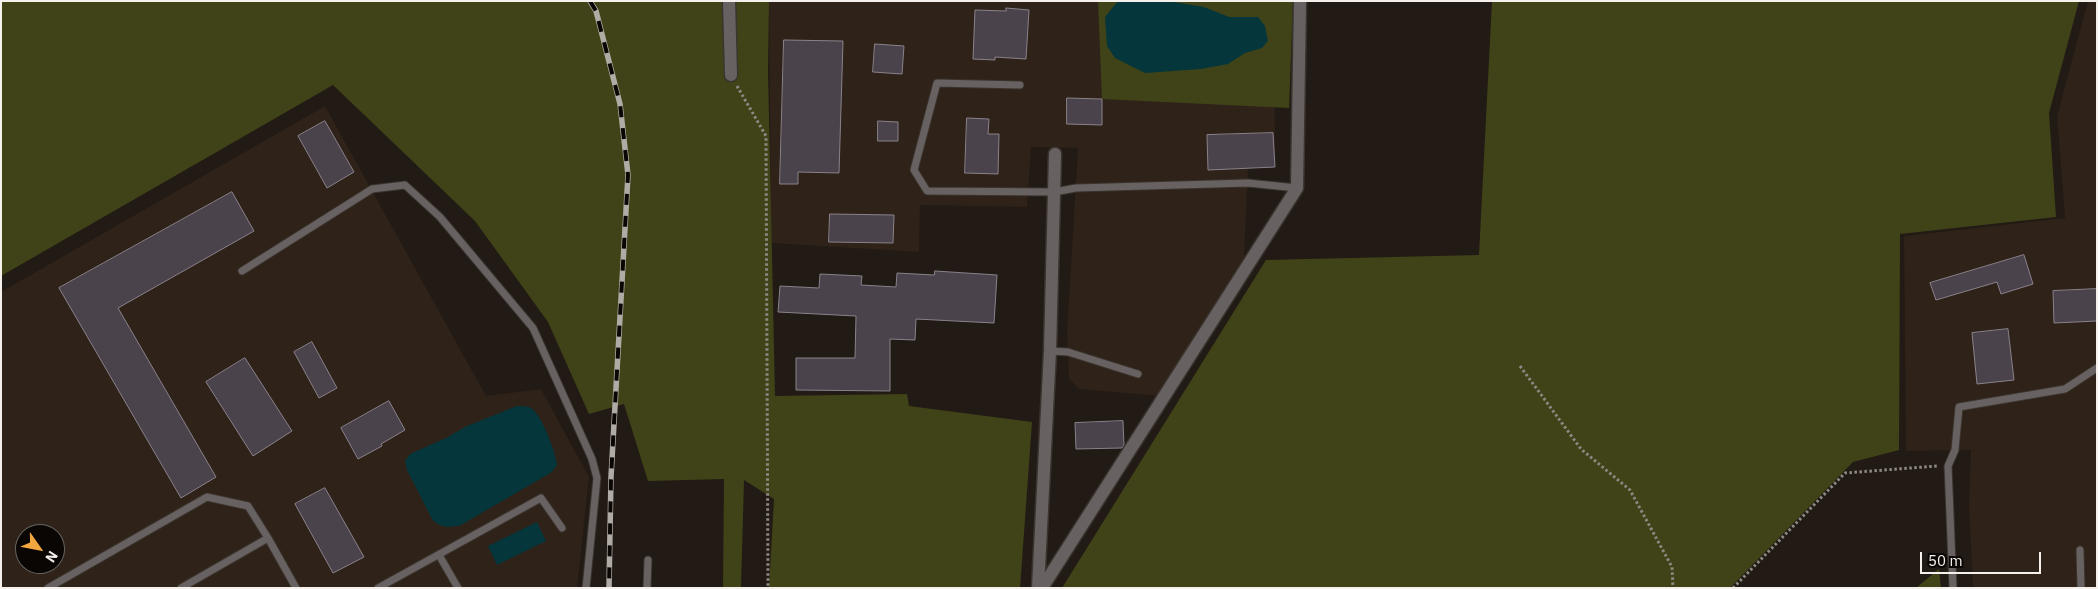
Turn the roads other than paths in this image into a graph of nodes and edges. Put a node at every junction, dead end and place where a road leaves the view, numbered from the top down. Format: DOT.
graph roads {
  1 [pos="730,1"];
  2 [pos="1300,1"];
  3 [pos="731,76"];
  4 [pos="1020,85"];
  5 [pos="1055,154"];
  6 [pos="1297,188"];
  7 [pos="1054,192"];
  8 [pos="242,271"];
  9 [pos="1050,351"];
  10 [pos="2097,368"];
  11 [pos="1138,374"];
  12 [pos="562,528"];
  13 [pos="268,538"];
  14 [pos="2080,550"];
  15 [pos="440,555"];
  16 [pos="648,560"];
  17 [pos="48,588"];
  18 [pos="181,588"];
  19 [pos="296,588"];
  20 [pos="378,588"];
  21 [pos="458,588"];
  22 [pos="586,588"];
  23 [pos="647,588"];
  24 [pos="1040,588"];
  25 [pos="1953,588"];
  26 [pos="2081,588"];
  1 -- 3 [label="street"];
  2 -- 6 [label="street"];
  4 -- 7 [label="lane"];
  5 -- 7 [label="street"];
  6 -- 7 [label="lane"];
  6 -- 24 [label="street"];
  7 -- 9 [label="street"];
  8 -- 22 [label="lane"];
  9 -- 11 [label="lane"];
  9 -- 24 [label="street"];
  10 -- 25 [label="lane"];
  12 -- 15 [label="lane"];
  13 -- 17 [label="lane"];
  13 -- 18 [label="lane"];
  13 -- 19 [label="lane"];
  14 -- 26 [label="lane"];
  15 -- 20 [label="lane"];
  15 -- 21 [label="lane"];
  16 -- 23 [label="lane"];
}
